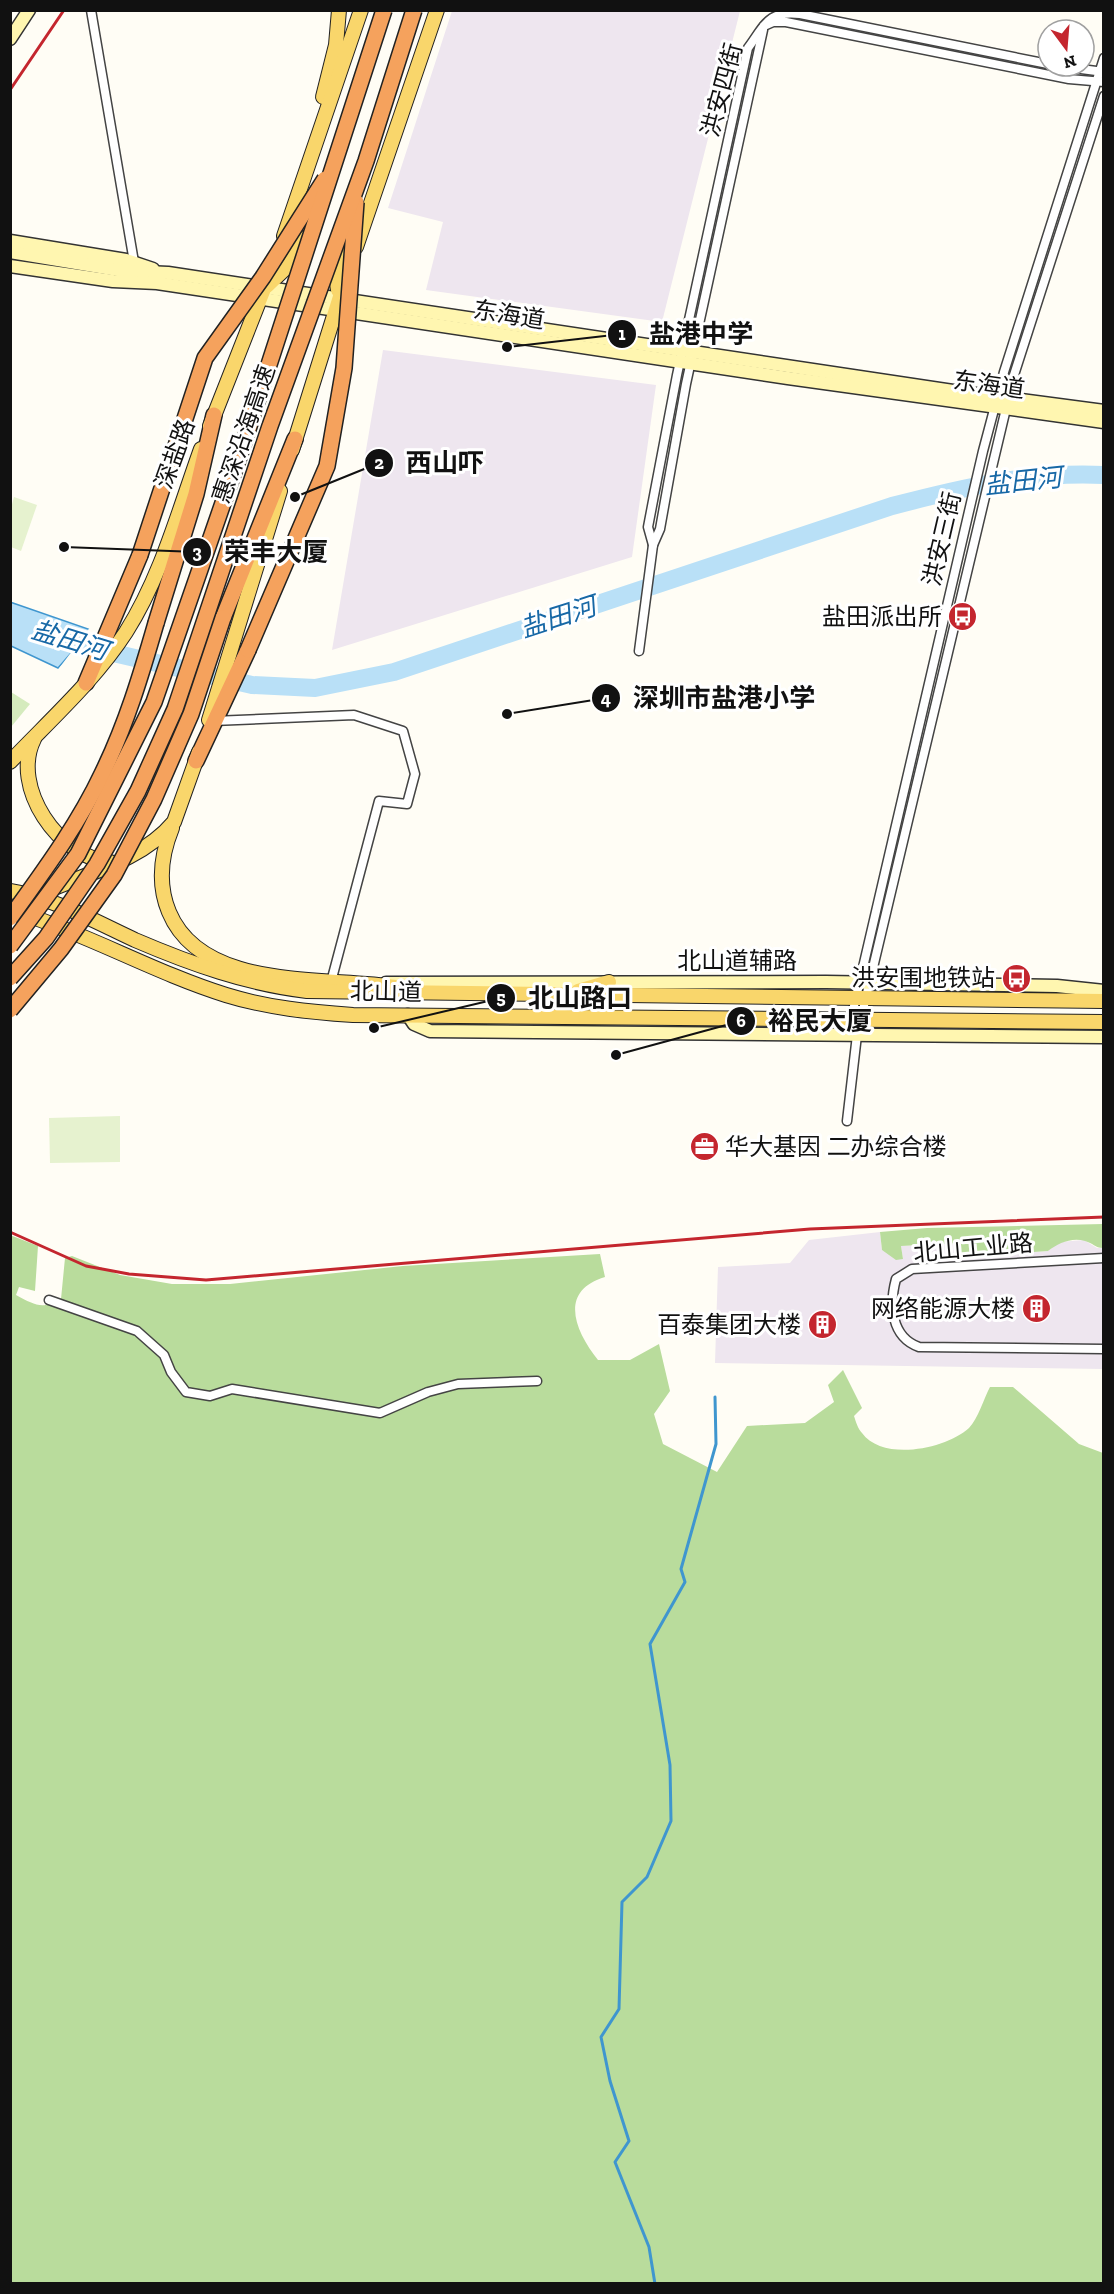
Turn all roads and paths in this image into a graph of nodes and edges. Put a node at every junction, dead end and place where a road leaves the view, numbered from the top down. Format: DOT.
graph roads {
  1 [pos="29,10"];
  2 [pos="91,10"];
  3 [pos="361,10"];
  4 [pos="386,10"];
  5 [pos="413,10"];
  6 [pos="438,10"];
  7 [pos="339,17"];
  8 [pos="764,26"];
  9 [pos="10,39"];
  10 [pos="1104,58"];
  11 [pos="1036,62"];
  12 [pos="1102,71"];
  13 [pos="1100,82"];
  14 [pos="1104,96"];
  15 [pos="337,159"];
  16 [pos="358,181"];
  17 [pos="296,204"];
  18 [pos="10,241"];
  19 [pos="10,252"];
  20 [pos="134,261"];
  21 [pos="10,266"];
  22 [pos="159,277"];
  23 [pos="263,293"];
  24 [pos="336,304"];
  25 [pos="686,357"];
  26 [pos="1002,403"];
  27 [pos="1104,411"];
  28 [pos="214,415"];
  29 [pos="1104,422"];
  30 [pos="295,439"];
  31 [pos="118,631"];
  32 [pos="240,649"];
  33 [pos="639,651"];
  34 [pos="86,683"];
  35 [pos="212,718"];
  36 [pos="36,735"];
  37 [pos="196,761"];
  38 [pos="10,762"];
  39 [pos="174,822"];
  40 [pos="118,862"];
  41 [pos="10,891"];
  42 [pos="32,897"];
  43 [pos="10,903"];
  44 [pos="10,910"];
  45 [pos="10,918"];
  46 [pos="10,946"];
  47 [pos="10,978"];
  48 [pos="330,982"];
  49 [pos="609,982"];
  50 [pos="369,983"];
  51 [pos="864,983"];
  52 [pos="1104,991"];
  53 [pos="439,994"];
  54 [pos="565,995"];
  55 [pos="861,998"];
  56 [pos="1104,1001"];
  57 [pos="10,1010"];
  58 [pos="408,1015"];
  59 [pos="856,1019"];
  60 [pos="1104,1022"];
  61 [pos="857,1035"];
  62 [pos="1104,1037"];
  63 [pos="847,1121"];
  64 [pos="1104,1258"];
  65 [pos="49,1300"];
  66 [pos="1104,1348"];
  67 [pos="537,1381"];
  1 -- 9 [label="street"];
  2 -- 20 [label="street"];
  3 -- 17 [label="main road, 深盐路"];
  4 -- 15 [label="highway, 惠深沿海高速, bridge"];
  4 -- 23 [label="main road, 深盐路"];
  5 -- 16 [label="highway, 惠深沿海高速, bridge"];
  5 -- 24 [label="main road"];
  6 -- 24 [label="main road"];
  7 -- 17 [label="main road"];
  8 -- 11 [label="street"];
  8 -- 13 [label="street"];
  8 -- 25 [label="street, 洪安四街"];
  10 -- 12 [label="street, 洪安三街"];
  12 -- 13 [label="street, 洪安三街"];
  13 -- 26 [label="street, 洪安三街"];
  14 -- 26 [label="street, 洪安三街"];
  15 -- 31 [label="highway, bridge"];
  15 -- 46 [label="highway, 惠深沿海高速, bridge"];
  16 -- 32 [label="highway, bridge"];
  16 -- 47 [label="highway, 惠深沿海高速, bridge"];
  17 -- 23 [label="main road, 深盐路"];
  18 -- 20 [label="street, 东海道"];
  19 -- 22 [label="street, 东海道"];
  20 -- 22 [label="street, 东海道"];
  21 -- 22 [label="street, 东海道"];
  22 -- 23 [label="street, 东海道"];
  23 -- 24 [label="street, 东海道"];
  23 -- 28 [label="main road, 深盐路"];
  24 -- 25 [label="street, 东海道"];
  24 -- 30 [label="main road"];
  25 -- 26 [label="street, 东海道"];
  25 -- 33 [label="street, 洪安四街"];
  26 -- 27 [label="street, 东海道"];
  26 -- 29 [label="street, 东海道"];
  26 -- 51 [label="street, 洪安三街"];
  26 -- 51 [label="street, 洪安三街"];
  28 -- 31 [label="main road, 深盐路"];
  28 -- 45 [label="highway, bridge"];
  30 -- 32 [label="main road"];
  30 -- 57 [label="highway, bridge"];
  31 -- 34 [label="highway"];
  32 -- 35 [label="main road"];
  32 -- 35 [label="highway"];
  34 -- 36 [label="main road"];
  35 -- 37 [label="highway"];
  35 -- 48 [label="street"];
  36 -- 38 [label="main road"];
  36 -- 40 [label="main road"];
  37 -- 39 [label="main road"];
  39 -- 40 [label="main road"];
  39 -- 48 [label="main road"];
  40 -- 42 [label="main road"];
  41 -- 42 [label="main road, 北山道"];
  42 -- 43 [label="main road"];
  42 -- 53 [label="main road, 北山道"];
  44 -- 58 [label="main road, 北山道"];
  48 -- 50 [label="main road"];
  49 -- 50 [label="street, 北山道辅路"];
  49 -- 51 [label="street, 北山道辅路"];
  49 -- 54 [label="main road"];
  50 -- 53 [label="main road"];
  51 -- 52 [label="street, 北山道辅路"];
  51 -- 55 [label="street, 洪安三街"];
  53 -- 54 [label="main road, 北山道"];
  54 -- 55 [label="main road, 北山道"];
  55 -- 56 [label="main road, 北山道"];
  55 -- 59 [label="street, 洪安三街"];
  58 -- 59 [label="main road, 北山道"];
  58 -- 61 [label="street"];
  59 -- 60 [label="main road, 北山道"];
  59 -- 61 [label="street"];
  61 -- 62 [label="street"];
  61 -- 63 [label="street"];
  64 -- 66 [label="street, 北山工业路"];
  65 -- 67 [label="street"];
}
